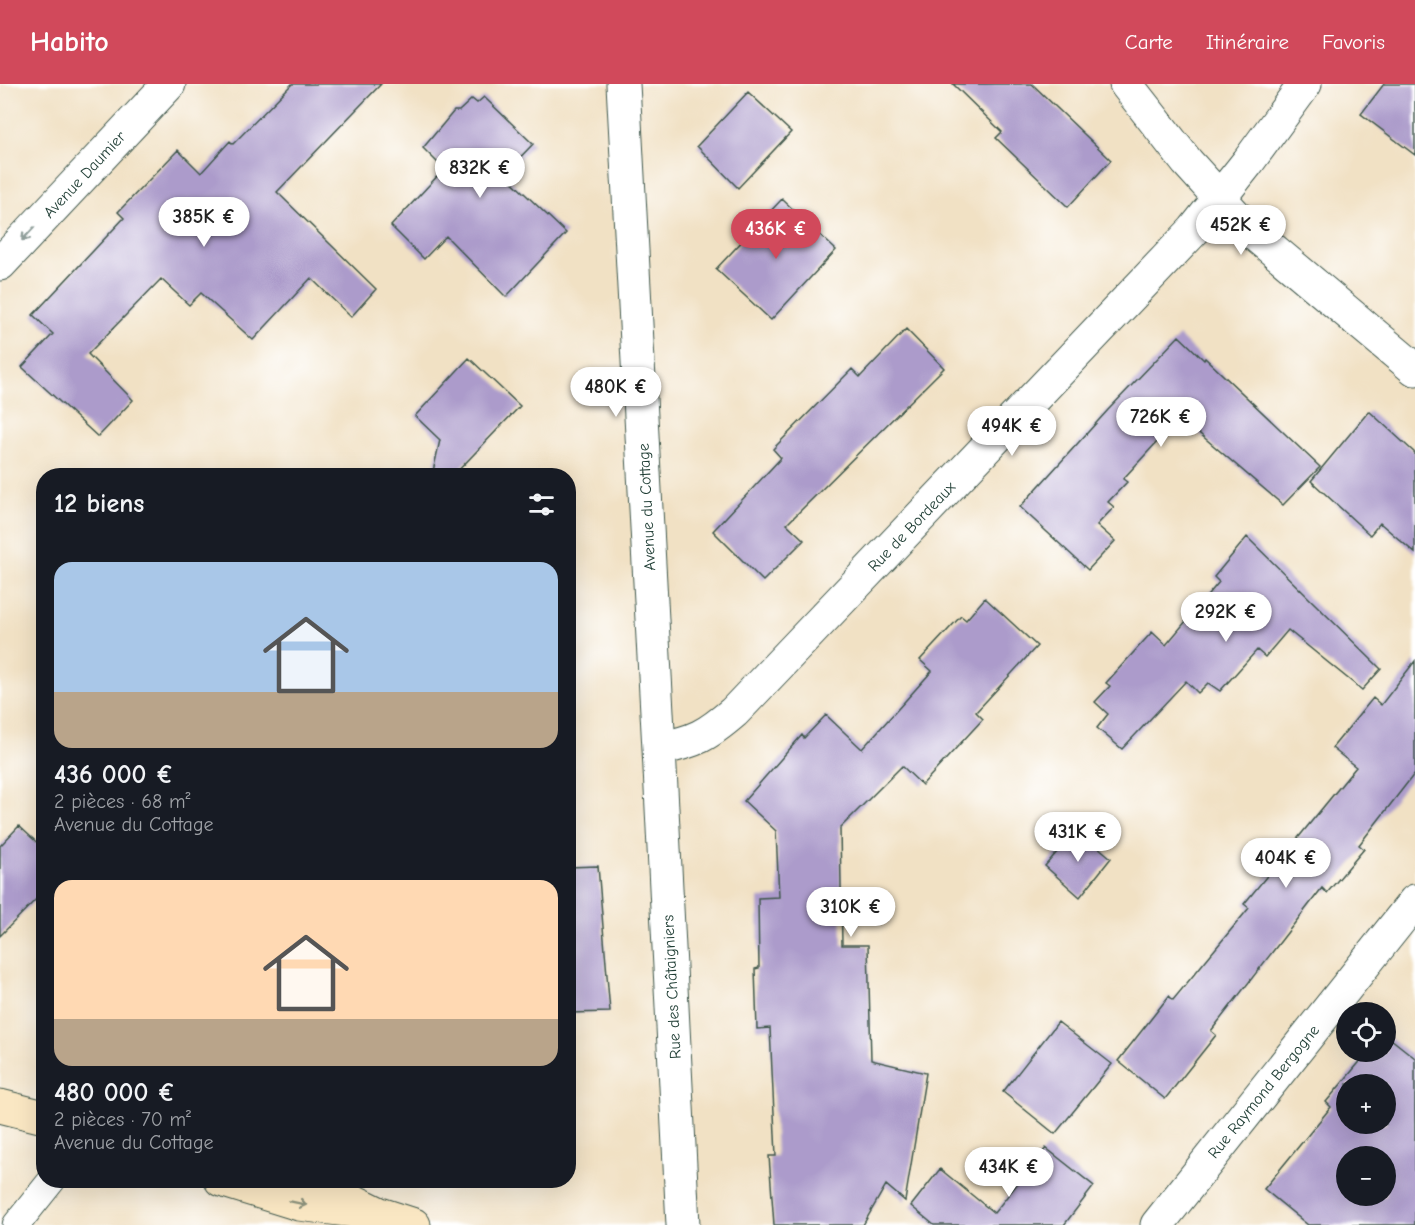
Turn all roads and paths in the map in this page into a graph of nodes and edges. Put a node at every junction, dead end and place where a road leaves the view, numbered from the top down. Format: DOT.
graph roads {
  1 [pos="169,84"];
  2 [pos="623,84"];
  3 [pos="1126,84"];
  4 [pos="1305,84"];
  5 [pos="1220,198"];
  6 [pos="0,264"];
  7 [pos="1415,369"];
  8 [pos="660,749"];
  9 [pos="1415,901"];
  10 [pos="0,1106"];
  11 [pos="36,1115"];
  12 [pos="46,1188"];
  13 [pos="247,1188"];
  14 [pos="327,1188"];
  15 [pos="380,1214"];
  16 [pos="16,1225"];
  17 [pos="414,1225"];
  18 [pos="683,1225"];
  19 [pos="1157,1225"];
  1 -- 6 [label="street, Avenue Daumier, one-way"];
  2 -- 8 [label="street, Avenue du Cottage"];
  3 -- 5 [label="street"];
  4 -- 5 [label="street, Rue de Bordeaux"];
  5 -- 7 [label="street"];
  5 -- 8 [label="street, Rue de Bordeaux"];
  8 -- 18 [label="street, Rue des Châtaigniers"];
  9 -- 19 [label="street, Rue Raymond Bergogne"];
  10 -- 11 [label="main road"];
  12 -- 16 [label="lane"];
  13 -- 15 [label="main road, one-way"];
  14 -- 15 [label="main road"];
  15 -- 17 [label="main road"];
}
